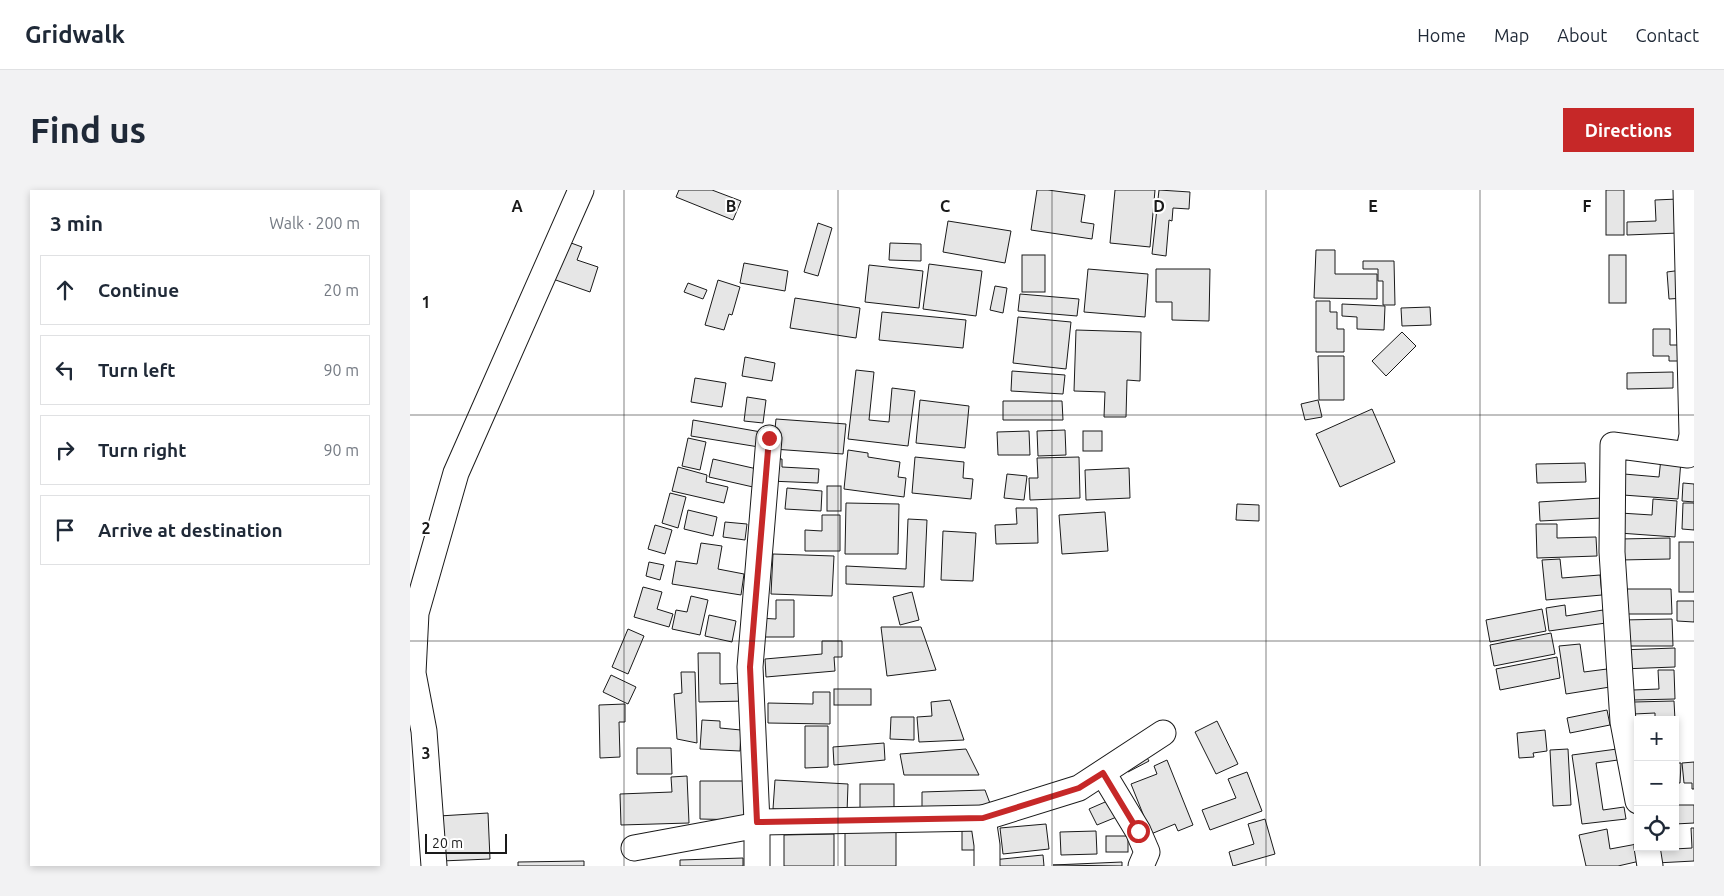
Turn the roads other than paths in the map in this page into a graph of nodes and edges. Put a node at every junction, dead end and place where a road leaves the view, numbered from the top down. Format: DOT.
graph roads {
  1 [pos="581,190"];
  2 [pos="1686,190"];
  3 [pos="769,438"];
  4 [pos="1162,733"];
  5 [pos="1103,773"];
  6 [pos="1634,780"];
  7 [pos="983,818"];
  8 [pos="757,822"];
  9 [pos="634,848"];
  10 [pos="1648,851"];
  11 [pos="434,866"];
  12 [pos="756,866"];
  13 [pos="987,866"];
  14 [pos="1141,866"];
  15 [pos="1650,866"];
  1 -- 11 [label="street"];
  2 -- 6 [label="street"];
  3 -- 8 [label="street"];
  4 -- 5 [label="street"];
  5 -- 7 [label="street"];
  5 -- 14 [label="street"];
  7 -- 8 [label="street"];
  7 -- 13 [label="street"];
  8 -- 9 [label="street"];
  8 -- 12 [label="street"];
  10 -- 15 [label="street"];
}
